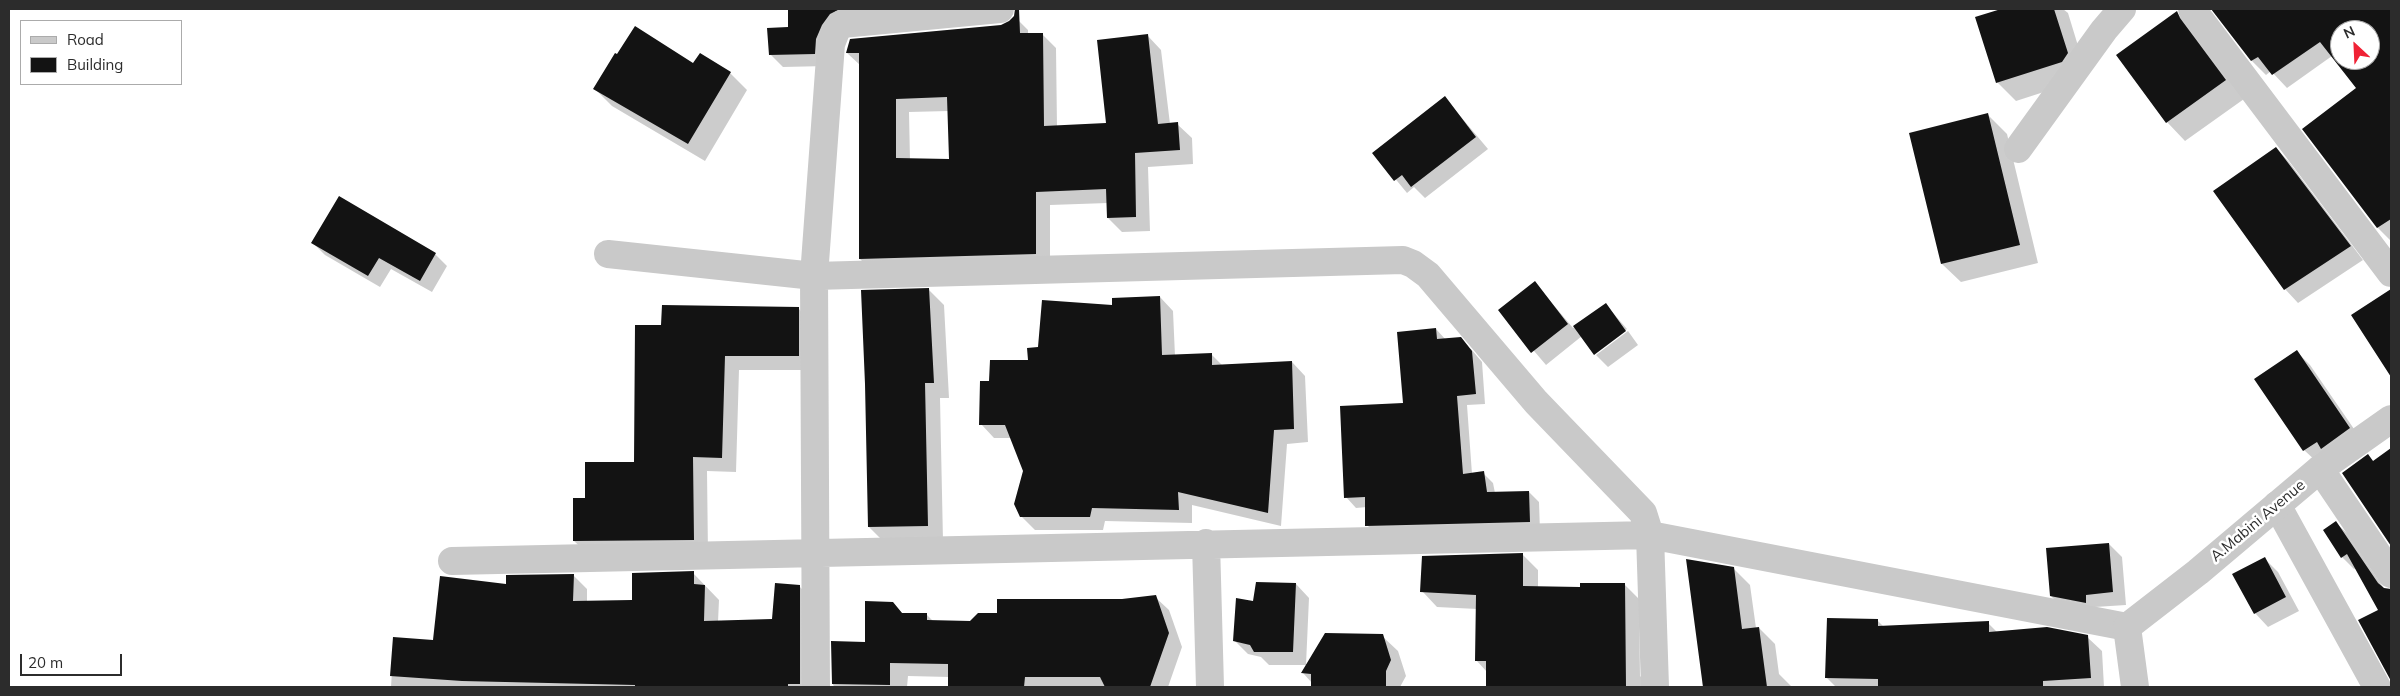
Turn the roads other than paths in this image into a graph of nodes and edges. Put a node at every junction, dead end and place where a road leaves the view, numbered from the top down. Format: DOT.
graph roads {
  1 [pos="1000,9"];
  2 [pos="2122,9"];
  3 [pos="2192,9"];
  4 [pos="2018,149"];
  5 [pos="608,254"];
  6 [pos="2391,273"];
  7 [pos="814,276"];
  8 [pos="2391,419"];
  9 [pos="2320,469"];
  10 [pos="2277,505"];
  11 [pos="1650,535"];
  12 [pos="1206,543"];
  13 [pos="814,553"];
  14 [pos="452,561"];
  15 [pos="2391,574"];
  16 [pos="2127,627"];
  17 [pos="816,687"];
  18 [pos="1210,687"];
  19 [pos="1655,687"];
  20 [pos="2135,687"];
  21 [pos="2377,687"];
  1 -- 7 [label="street"];
  2 -- 4 [label="street"];
  3 -- 6 [label="street"];
  5 -- 7 [label="street"];
  7 -- 11 [label="street"];
  7 -- 13 [label="street"];
  8 -- 9 [label="street, A.Mabini Avenue"];
  9 -- 10 [label="street, A.Mabini Avenue"];
  9 -- 15 [label="street"];
  10 -- 16 [label="street, A.Mabini Avenue"];
  10 -- 21 [label="street"];
  11 -- 12 [label="street"];
  11 -- 16 [label="street"];
  11 -- 19 [label="street"];
  12 -- 13 [label="street"];
  12 -- 18 [label="street"];
  13 -- 14 [label="street"];
  13 -- 17 [label="street"];
  16 -- 20 [label="street"];
}
